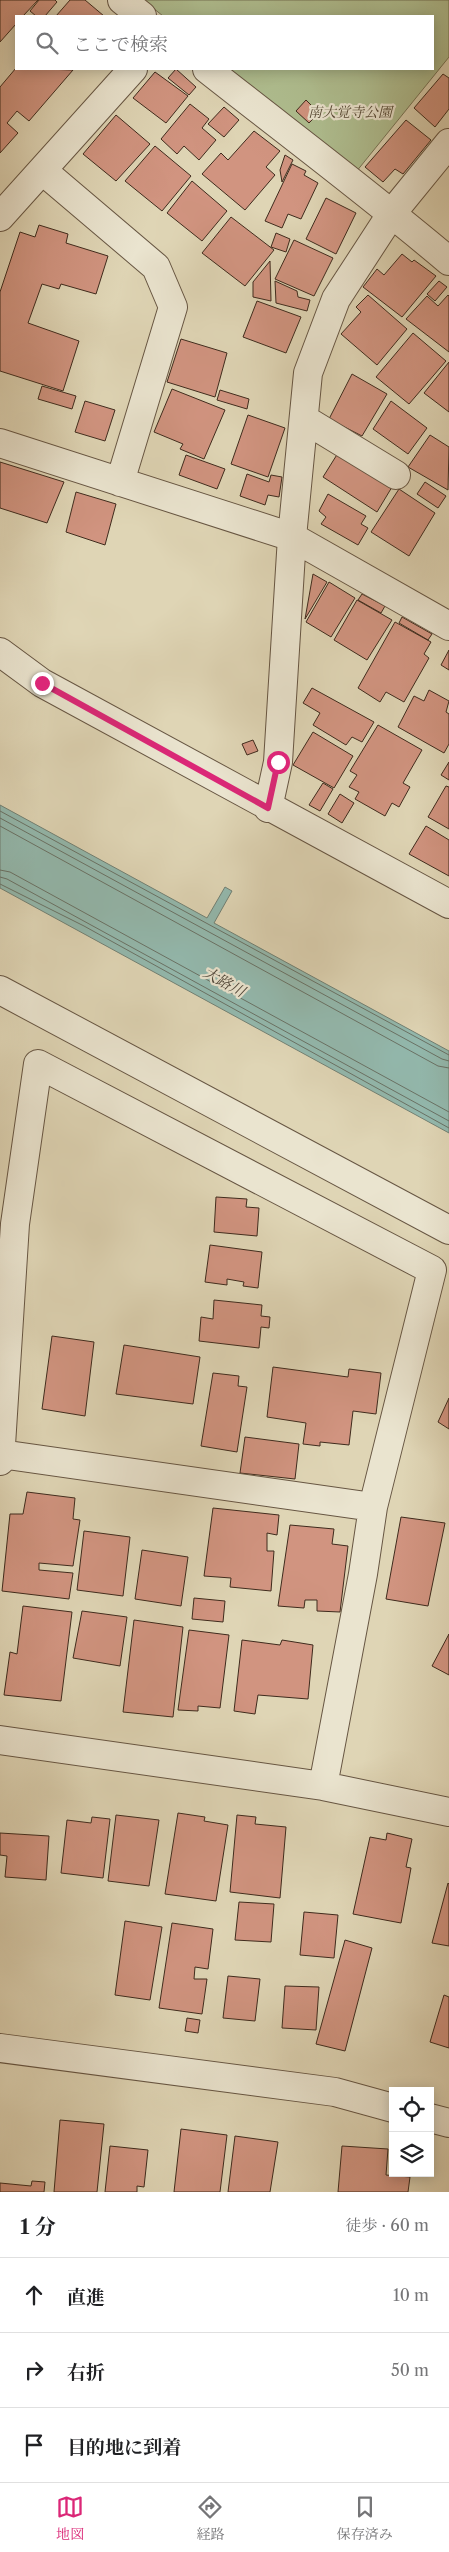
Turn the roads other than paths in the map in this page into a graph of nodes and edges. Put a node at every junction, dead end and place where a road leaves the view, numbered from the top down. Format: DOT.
graph roads {
  1 [pos="122,0"];
  2 [pos="141,15"];
  3 [pos="132,70"];
  4 [pos="208,70"];
  5 [pos="449,143"];
  6 [pos="42,171"];
  7 [pos="392,213"];
  8 [pos="0,217"];
  9 [pos="449,262"];
  10 [pos="304,419"];
  11 [pos="0,443"];
  12 [pos="396,475"];
  13 [pos="120,482"];
  14 [pos="292,537"];
  15 [pos="449,626"];
  16 [pos="0,652"];
  17 [pos="268,808"];
  18 [pos="449,904"];
  19 [pos="0,990"];
  20 [pos="7,1221"];
  21 [pos="449,1230"];
  22 [pos="0,1458"];
  23 [pos="374,1507"];
  24 [pos="0,1740"];
  25 [pos="323,1786"];
  26 [pos="449,1812"];
  27 [pos="0,2048"];
  28 [pos="389,2107"];
  29 [pos="434,2119"];
  30 [pos="449,2123"];
  1 -- 2 [label="street"];
  3 -- 6 [label="street"];
  4 -- 7 [label="street"];
  5 -- 7 [label="street"];
  6 -- 8 [label="street"];
  6 -- 13 [label="street"];
  7 -- 9 [label="street"];
  7 -- 10 [label="street"];
  10 -- 12 [label="street"];
  10 -- 14 [label="street"];
  11 -- 13 [label="street"];
  13 -- 14 [label="street"];
  14 -- 15 [label="street"];
  14 -- 17 [label="street"];
  16 -- 17 [label="street"];
  17 -- 18 [label="street"];
  19 -- 21 [label="street"];
  20 -- 22 [label="street"];
  20 -- 23 [label="street"];
  22 -- 23 [label="street"];
  23 -- 25 [label="street"];
  24 -- 25 [label="street"];
  25 -- 26 [label="street"];
  27 -- 28 [label="street"];
  29 -- 30 [label="street"];
}
